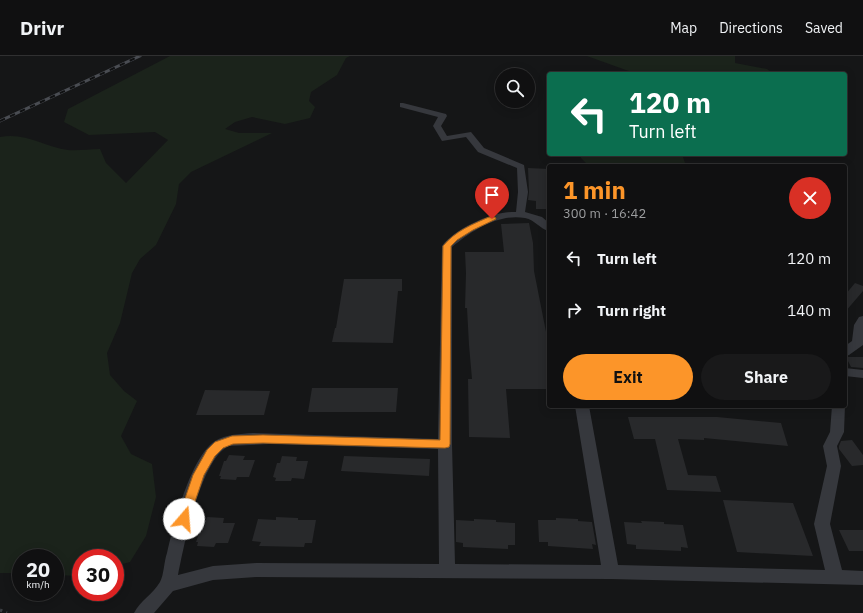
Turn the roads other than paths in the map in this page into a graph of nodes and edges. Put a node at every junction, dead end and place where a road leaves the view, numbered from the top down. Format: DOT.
graph roads {
  1 [pos="403,105"];
  2 [pos="520,215"];
  3 [pos="547,226"];
  4 [pos="863,320"];
  5 [pos="847,351"];
  6 [pos="847,372"];
  7 [pos="863,374"];
  8 [pos="582,408"];
  9 [pos="839,408"];
  10 [pos="445,444"];
  11 [pos="447,572"];
  12 [pos="611,572"];
  13 [pos="835,577"];
  14 [pos="863,578"];
  15 [pos="168,586"];
  16 [pos="143,613"];
  1 -- 2 [label="street"];
  2 -- 3 [label="street"];
  2 -- 10 [label="street"];
  4 -- 5 [label="street"];
  6 -- 7 [label="street"];
  8 -- 12 [label="street"];
  9 -- 13 [label="street"];
  10 -- 11 [label="street"];
  10 -- 15 [label="street"];
  11 -- 12 [label="street"];
  11 -- 15 [label="street"];
  12 -- 13 [label="street"];
  13 -- 14 [label="street"];
  15 -- 16 [label="street"];
}
